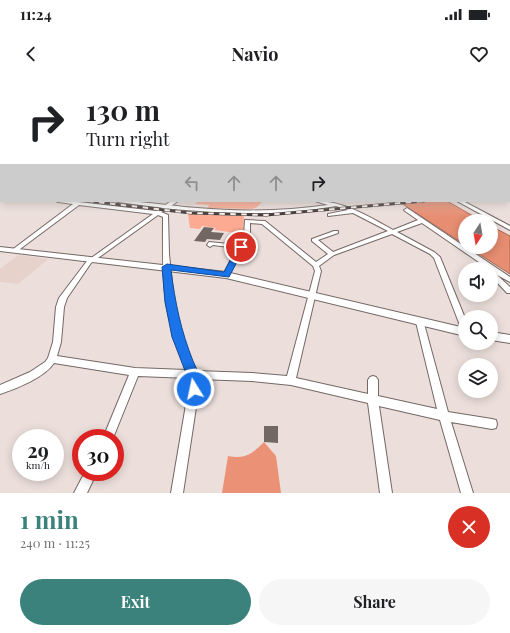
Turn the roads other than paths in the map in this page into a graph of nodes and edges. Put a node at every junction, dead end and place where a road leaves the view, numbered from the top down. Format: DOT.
graph roads {
  1 [pos="68,202"];
  2 [pos="126,202"];
  3 [pos="174,202"];
  4 [pos="322,202"];
  5 [pos="461,202"];
  6 [pos="78,203"];
  7 [pos="336,205"];
  8 [pos="162,210"];
  9 [pos="407,210"];
  10 [pos="354,211"];
  11 [pos="330,215"];
  12 [pos="421,221"];
  13 [pos="510,228"];
  14 [pos="394,231"];
  15 [pos="336,232"];
  16 [pos="458,244"];
  17 [pos="210,245"];
  18 [pos="241,247"];
  19 [pos="0,249"];
  20 [pos="14,251"];
  21 [pos="332,254"];
  22 [pos="473,254"];
  23 [pos="92,259"];
  24 [pos="481,262"];
  25 [pos="316,265"];
  26 [pos="167,267"];
  27 [pos="226,275"];
  28 [pos="498,279"];
  29 [pos="510,280"];
  30 [pos="510,291"];
  31 [pos="312,295"];
  32 [pos="458,310"];
  33 [pos="420,322"];
  34 [pos="458,330"];
  35 [pos="498,337"];
  36 [pos="510,339"];
  37 [pos="52,359"];
  38 [pos="135,372"];
  39 [pos="193,374"];
  40 [pos="373,380"];
  41 [pos="291,381"];
  42 [pos="0,390"];
  43 [pos="373,401"];
  44 [pos="444,416"];
  45 [pos="492,424"];
  46 [pos="112,429"];
  47 [pos="86,481"];
  48 [pos="80,493"];
  49 [pos="177,493"];
  50 [pos="386,493"];
  51 [pos="467,493"];
  1 -- 6 [label="street"];
  2 -- 8 [label="street"];
  3 -- 8 [label="street"];
  4 -- 7 [label="street"];
  5 -- 13 [label="street"];
  6 -- 8 [label="street"];
  6 -- 20 [label="street"];
  7 -- 8 [label="street"];
  7 -- 10 [label="street"];
  8 -- 23 [label="street"];
  8 -- 26 [label="street"];
  9 -- 12 [label="street"];
  10 -- 11 [label="street"];
  10 -- 14 [label="street"];
  12 -- 14 [label="street"];
  12 -- 16 [label="street"];
  14 -- 21 [label="street"];
  14 -- 32 [label="street"];
  15 -- 21 [label="street"];
  17 -- 18 [label="street"];
  18 -- 25 [label="street"];
  18 -- 27 [label="street"];
  19 -- 20 [label="street"];
  20 -- 23 [label="street"];
  21 -- 25 [label="street"];
  22 -- 24 [label="street"];
  22 -- 29 [label="street"];
  23 -- 26 [label="street"];
  23 -- 37 [label="street"];
  25 -- 31 [label="street"];
  26 -- 27 [label="street"];
  26 -- 39 [label="street"];
  27 -- 31 [label="street"];
  28 -- 30 [label="street"];
  31 -- 33 [label="street"];
  31 -- 41 [label="street"];
  33 -- 34 [label="street"];
  33 -- 44 [label="street"];
  35 -- 36 [label="street"];
  37 -- 38 [label="street"];
  37 -- 42 [label="street"];
  38 -- 39 [label="street"];
  38 -- 46 [label="street"];
  39 -- 41 [label="street"];
  39 -- 49 [label="street"];
  40 -- 43 [label="street"];
  41 -- 43 [label="street"];
  43 -- 44 [label="street"];
  43 -- 50 [label="street"];
  44 -- 45 [label="street"];
  44 -- 51 [label="street"];
  47 -- 48 [label="street"];
}
